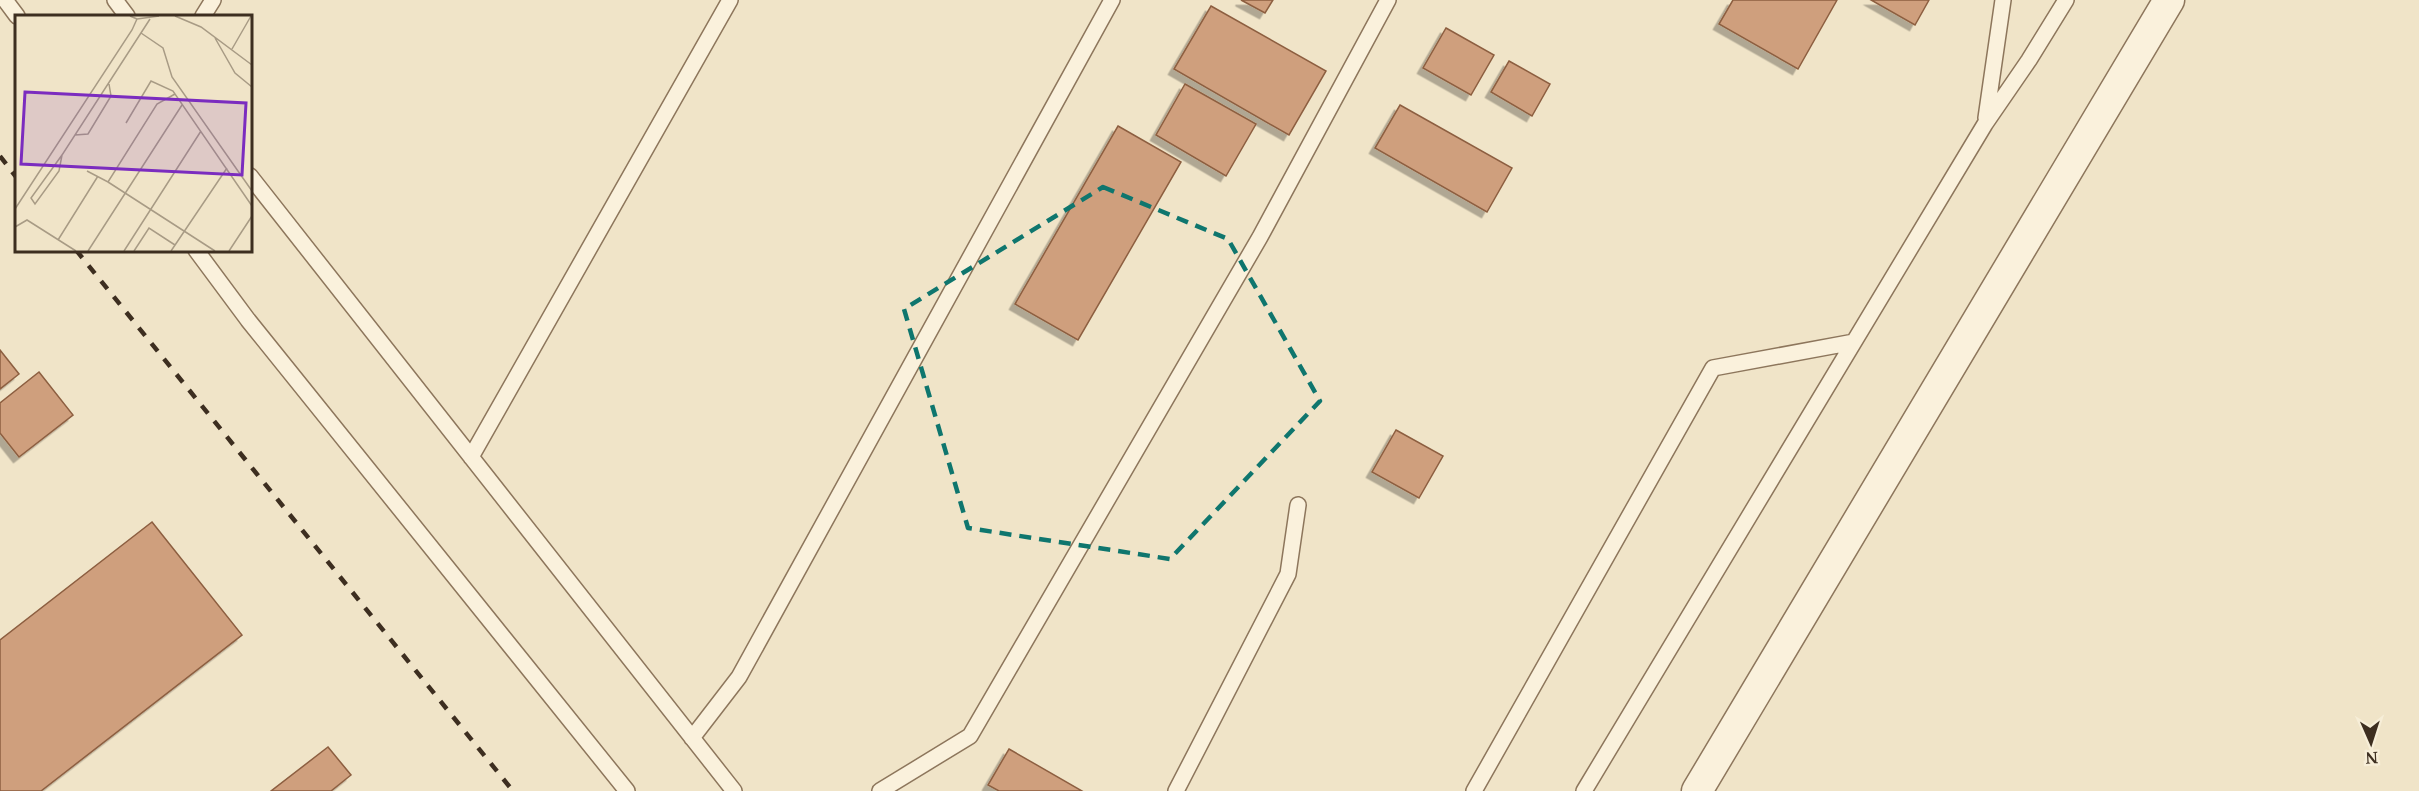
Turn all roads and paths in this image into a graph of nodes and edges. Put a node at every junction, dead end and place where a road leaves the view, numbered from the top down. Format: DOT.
graph roads {
  1 [pos="5,0"];
  2 [pos="115,0"];
  3 [pos="213,0"];
  4 [pos="730,0"];
  5 [pos="1112,0"];
  6 [pos="1388,0"];
  7 [pos="2002,0"];
  8 [pos="2066,0"];
  9 [pos="2169,0"];
  10 [pos="16,15"];
  11 [pos="126,15"];
  12 [pos="204,15"];
  13 [pos="1985,123"];
  14 [pos="252,179"];
  15 [pos="197,252"];
  16 [pos="1854,342"];
  17 [pos="471,457"];
  18 [pos="1298,505"];
  19 [pos="692,738"];
  20 [pos="627,791"];
  21 [pos="734,791"];
  22 [pos="880,791"];
  23 [pos="1176,791"];
  24 [pos="1474,791"];
  25 [pos="1584,791"];
  26 [pos="1697,791"];
  1 -- 10 [label="lane"];
  2 -- 11 [label="lane"];
  3 -- 12 [label="lane"];
  4 -- 17 [label="lane"];
  5 -- 19 [label="lane"];
  6 -- 22 [label="lane"];
  7 -- 13 [label="lane"];
  8 -- 13 [label="lane"];
  9 -- 26 [label="street"];
  13 -- 16 [label="lane"];
  14 -- 17 [label="lane"];
  15 -- 20 [label="lane"];
  16 -- 24 [label="lane"];
  16 -- 25 [label="lane"];
  17 -- 19 [label="lane"];
  18 -- 23 [label="lane"];
  19 -- 21 [label="lane"];
}
